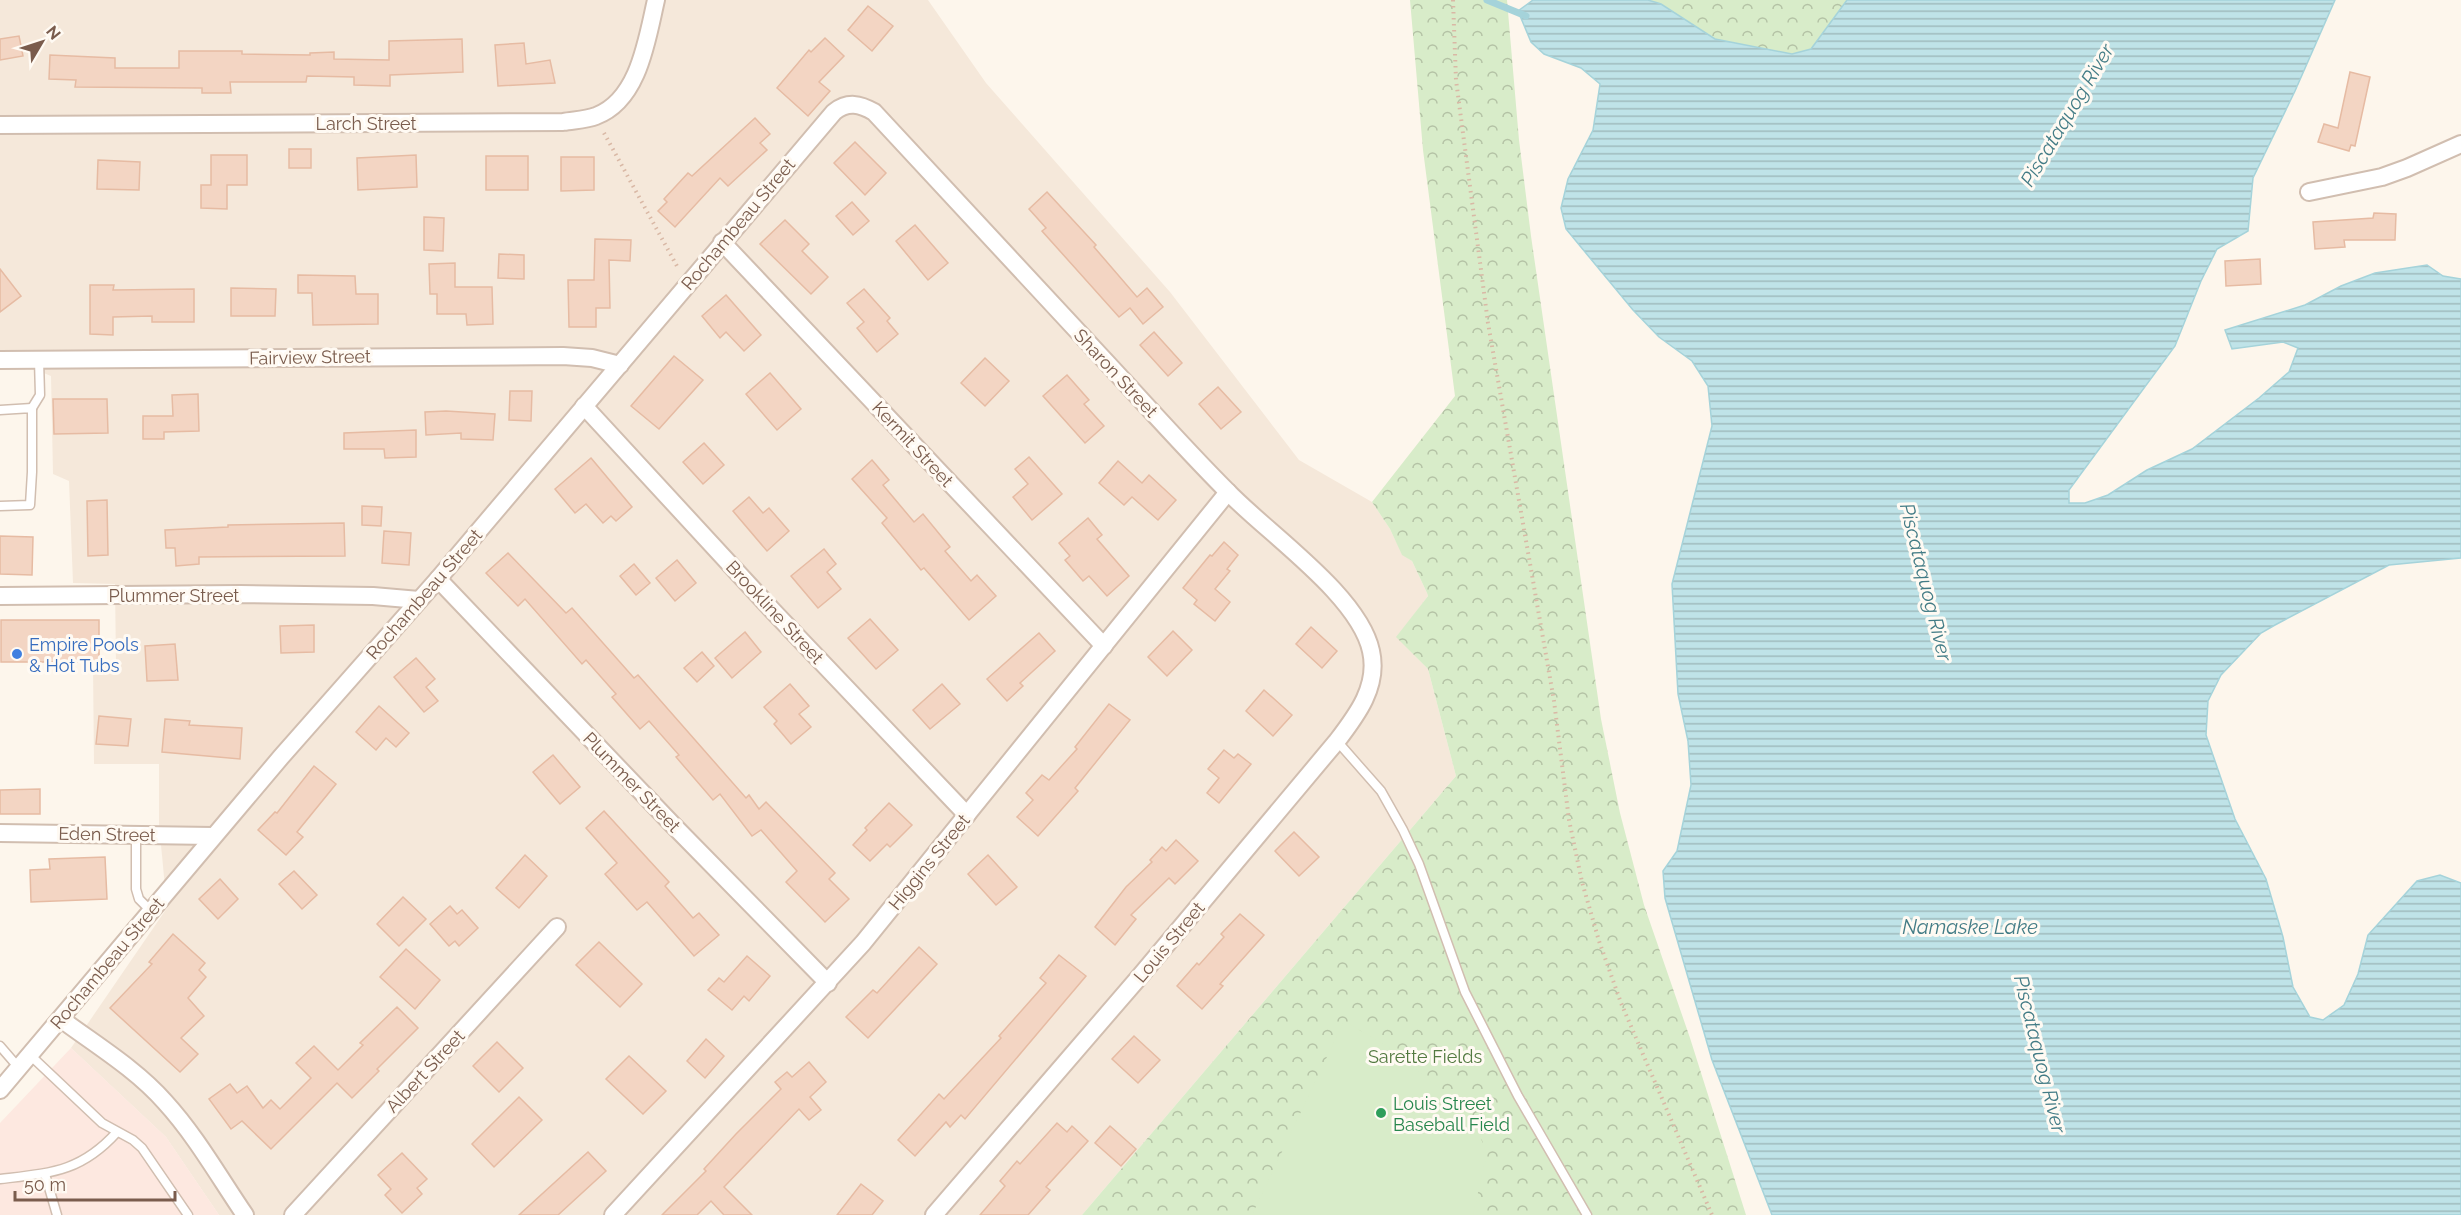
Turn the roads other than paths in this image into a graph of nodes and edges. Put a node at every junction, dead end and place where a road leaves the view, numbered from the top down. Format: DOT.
graph roads {
  1 [pos="656,0"];
  2 [pos="851,104"];
  3 [pos="0,125"];
  4 [pos="2461,144"];
  5 [pos="2309,192"];
  6 [pos="722,242"];
  7 [pos="0,360"];
  8 [pos="39,360"];
  9 [pos="620,365"];
  10 [pos="584,406"];
  11 [pos="32,408"];
  12 [pos="0,410"];
  13 [pos="1228,492"];
  14 [pos="0,506"];
  15 [pos="438,579"];
  16 [pos="0,596"];
  17 [pos="419,600"];
  18 [pos="1104,646"];
  19 [pos="1371,652"];
  20 [pos="1337,741"];
  21 [pos="968,815"];
  22 [pos="0,833"];
  23 [pos="136,834"];
  24 [pos="213,836"];
  25 [pos="151,911"];
  26 [pos="557,927"];
  27 [pos="828,983"];
  28 [pos="61,1019"];
  29 [pos="0,1046"];
  30 [pos="30,1055"];
  31 [pos="19,1068"];
  32 [pos="0,1090"];
  33 [pos="117,1132"];
  34 [pos="45,1174"];
  35 [pos="0,1179"];
  36 [pos="57,1215"];
  37 [pos="188,1215"];
  38 [pos="244,1215"];
  39 [pos="293,1215"];
  40 [pos="613,1215"];
  41 [pos="934,1215"];
  42 [pos="1587,1215"];
  1 -- 3 [label="street, Larch Street"];
  2 -- 6 [label="street, Rochambeau Street"];
  2 -- 13 [label="street, Sharon Street"];
  4 -- 5 [label="street"];
  6 -- 9 [label="street, Rochambeau Street"];
  6 -- 18 [label="street, Kermit Street"];
  7 -- 8 [label="street, Fairview Street"];
  8 -- 9 [label="street, Fairview Street"];
  8 -- 11 [label="lane"];
  9 -- 10 [label="street, Rochambeau Street"];
  10 -- 15 [label="street, Rochambeau Street"];
  10 -- 21 [label="street, Brookline Street"];
  11 -- 12 [label="lane"];
  11 -- 14 [label="lane"];
  13 -- 18 [label="street, Higgins Street"];
  13 -- 19 [label="street, Sharon Street"];
  15 -- 17 [label="street, Rochambeau Street"];
  15 -- 27 [label="street, Plummer Street"];
  16 -- 17 [label="street, Plummer Street"];
  17 -- 24 [label="street, Rochambeau Street"];
  18 -- 21 [label="street, Higgins Street"];
  19 -- 20 [label="street, Louis Street"];
  20 -- 41 [label="street, Louis Street"];
  20 -- 42 [label="lane"];
  21 -- 27 [label="street, Higgins Street"];
  22 -- 23 [label="street, Eden Street"];
  23 -- 24 [label="street, Eden Street"];
  23 -- 25 [label="lane"];
  24 -- 25 [label="street, Rochambeau Street"];
  25 -- 28 [label="street, Rochambeau Street"];
  26 -- 39 [label="street, Albert Street"];
  27 -- 40 [label="street, Higgins Street"];
  28 -- 30 [label="street, Rochambeau Street"];
  28 -- 38 [label="street"];
  29 -- 31 [label="lane"];
  30 -- 31 [label="street, Rochambeau Street"];
  30 -- 33 [label="lane"];
  31 -- 32 [label="street, Rochambeau Street"];
  33 -- 34 [label="lane"];
  33 -- 37 [label="lane"];
  34 -- 35 [label="lane"];
  34 -- 36 [label="lane"];
}
